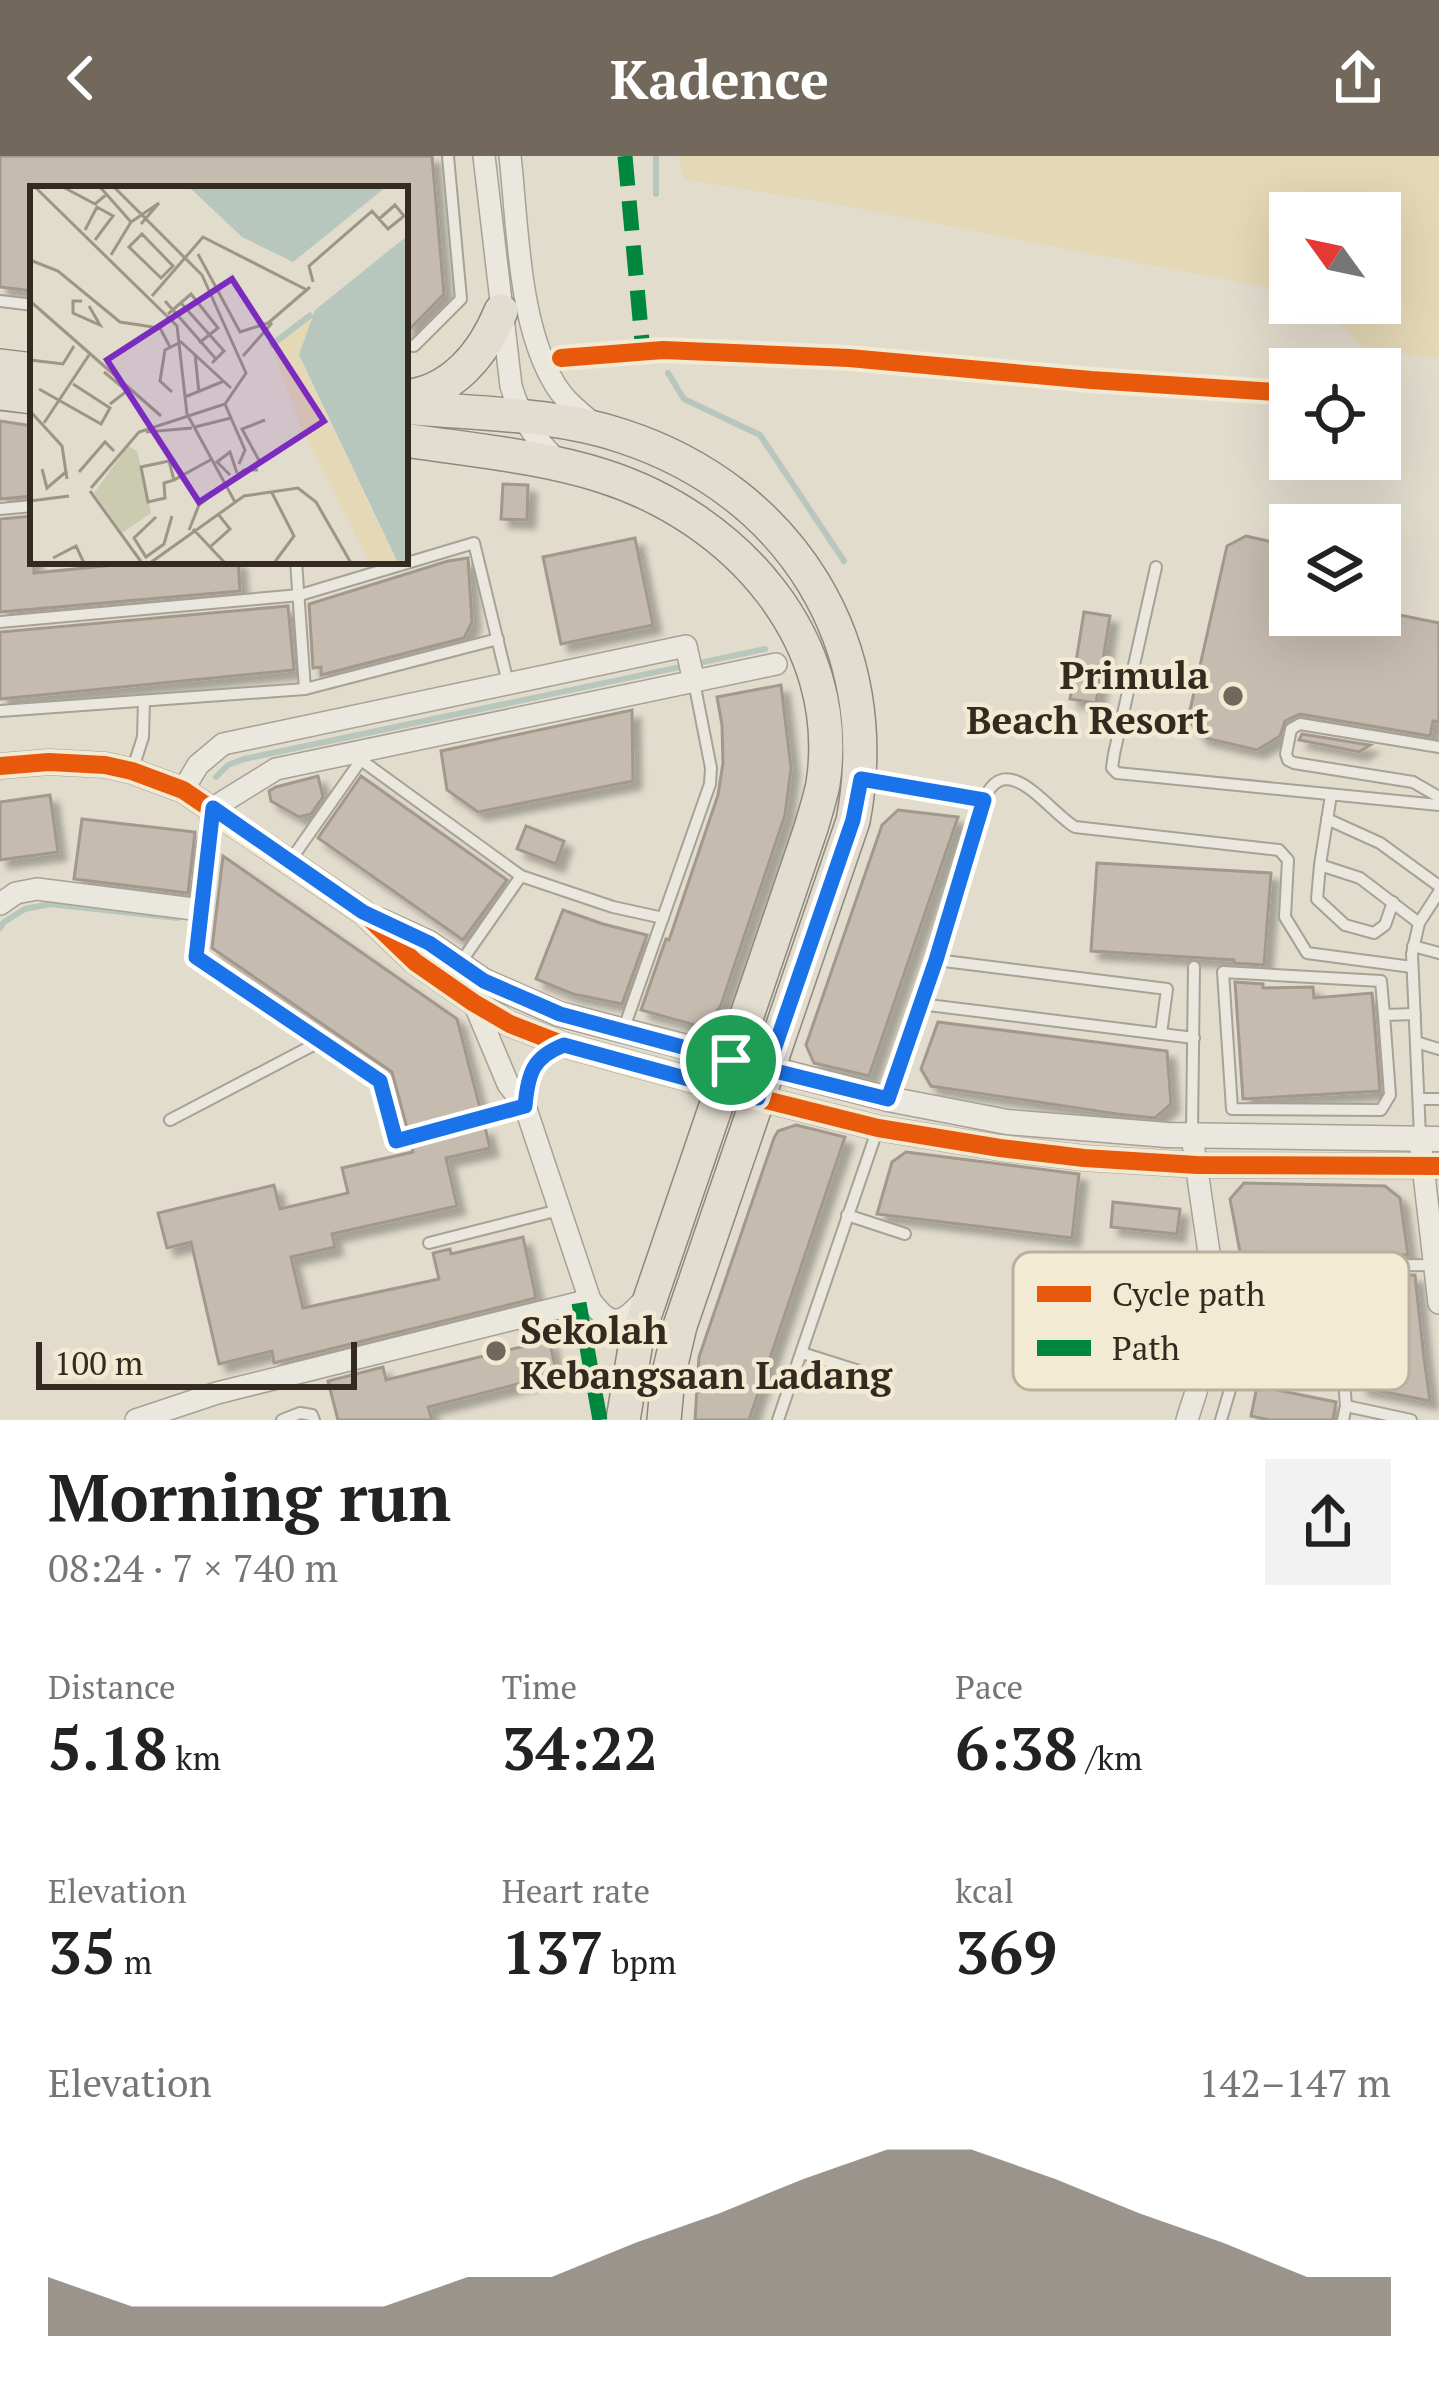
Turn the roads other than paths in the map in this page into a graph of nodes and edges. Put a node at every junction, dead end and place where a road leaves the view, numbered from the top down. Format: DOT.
graph roads {
  1 [pos="448,156"];
  2 [pos="484,156"];
  3 [pos="510,156"];
  4 [pos="0,301"];
  5 [pos="30,305"];
  6 [pos="502,311"];
  7 [pos="408,345"];
  8 [pos="0,366"];
  9 [pos="30,370"];
  10 [pos="0,393"];
  11 [pos="408,396"];
  12 [pos="30,397"];
  13 [pos="408,407"];
  14 [pos="523,418"];
  15 [pos="601,430"];
  16 [pos="408,440"];
  17 [pos="562,466"];
  18 [pos="30,506"];
  19 [pos="0,509"];
  20 [pos="408,563"];
  21 [pos="296,564"];
  22 [pos="403,564"];
  23 [pos="1156,567"];
  24 [pos="299,595"];
  25 [pos="0,622"];
  26 [pos="498,639"];
  27 [pos="776,664"];
  28 [pos="694,682"];
  29 [pos="509,684"];
  30 [pos="305,689"];
  31 [pos="144,701"];
  32 [pos="0,711"];
  33 [pos="1439,747"];
  34 [pos="359,756"];
  35 [pos="0,766"];
  36 [pos="132,771"];
  37 [pos="861,779"];
  38 [pos="183,790"];
  39 [pos="1331,795"];
  40 [pos="984,800"];
  41 [pos="1439,801"];
  42 [pos="213,808"];
  43 [pos="1328,819"];
  44 [pos="290,861"];
  45 [pos="1319,865"];
  46 [pos="521,876"];
  47 [pos="1439,889"];
  48 [pos="1393,902"];
  49 [pos="0,904"];
  50 [pos="201,910"];
  51 [pos="363,912"];
  52 [pos="664,918"];
  53 [pos="1419,923"];
  54 [pos="1413,946"];
  55 [pos="1439,952"];
  56 [pos="936,960"];
  57 [pos="460,964"];
  58 [pos="1195,967"];
  59 [pos="1412,967"];
  60 [pos="474,1003"];
  61 [pos="920,1004"];
  62 [pos="1415,1014"];
  63 [pos="1384,1015"];
  64 [pos="623,1031"];
  65 [pos="1161,1034"];
  66 [pos="1194,1038"];
  67 [pos="321,1042"];
  68 [pos="1416,1042"];
  69 [pos="564,1045"];
  70 [pos="1439,1049"];
  71 [pos="726,1074"];
  72 [pos="763,1084"];
  73 [pos="888,1099"];
  74 [pos="1418,1099"];
  75 [pos="1439,1099"];
  76 [pos="525,1106"];
  77 [pos="170,1120"];
  78 [pos="878,1128"];
  79 [pos="1192,1136"];
  80 [pos="1430,1139"];
  81 [pos="1197,1165"];
  82 [pos="1430,1166"];
  83 [pos="559,1210"];
  84 [pos="847,1215"];
  85 [pos="905,1234"];
  86 [pos="429,1243"];
  87 [pos="1209,1252"];
  88 [pos="1409,1265"];
  89 [pos="1434,1265"];
  90 [pos="652,1292"];
  91 [pos="590,1300"];
  92 [pos="1439,1303"];
  93 [pos="802,1353"];
  94 [pos="860,1371"];
  95 [pos="1197,1390"];
  96 [pos="1229,1390"];
  97 [pos="1344,1413"];
  98 [pos="136,1420"];
  99 [pos="283,1420"];
  100 [pos="314,1420"];
  101 [pos="623,1420"];
  102 [pos="664,1420"];
  103 [pos="778,1420"];
  104 [pos="1187,1420"];
  105 [pos="1220,1420"];
  106 [pos="1411,1420"];
  1 -- 7 [label="lane"];
  2 -- 6 [label="street"];
  3 -- 15 [label="street"];
  4 -- 5 [label="lane"];
  6 -- 11 [label="main road"];
  6 -- 14 [label="street"];
  8 -- 9 [label="main road"];
  10 -- 12 [label="main road"];
  13 -- 14 [label="main road"];
  14 -- 15 [label="main road"];
  14 -- 17 [label="street"];
  15 -- 37 [label="main road"];
  16 -- 17 [label="main road"];
  17 -- 71 [label="main road"];
  18 -- 19 [label="lane"];
  20 -- 26 [label="lane"];
  21 -- 24 [label="lane"];
  22 -- 24 [label="lane"];
  23 -- 39 [label="lane"];
  24 -- 25 [label="lane"];
  24 -- 30 [label="lane"];
  26 -- 29 [label="lane"];
  26 -- 30 [label="lane"];
  27 -- 28 [label="street"];
  28 -- 29 [label="street"];
  28 -- 34 [label="street"];
  28 -- 52 [label="lane"];
  29 -- 38 [label="street"];
  30 -- 31 [label="lane"];
  31 -- 32 [label="lane"];
  31 -- 36 [label="lane"];
  33 -- 41 [label="lane"];
  34 -- 42 [label="street"];
  34 -- 44 [label="lane"];
  34 -- 46 [label="lane"];
  35 -- 36 [label="street"];
  36 -- 38 [label="street"];
  37 -- 40 [label="lane"];
  37 -- 72 [label="main road"];
  38 -- 42 [label="street"];
  39 -- 41 [label="lane"];
  39 -- 43 [label="lane"];
  40 -- 56 [label="lane"];
  40 -- 59 [label="lane"];
  42 -- 44 [label="street"];
  42 -- 50 [label="street"];
  43 -- 45 [label="lane"];
  43 -- 47 [label="lane"];
  44 -- 51 [label="street"];
  45 -- 48 [label="lane"];
  45 -- 48 [label="lane"];
  46 -- 52 [label="lane"];
  46 -- 57 [label="lane"];
  47 -- 53 [label="lane"];
  48 -- 53 [label="lane"];
  49 -- 50 [label="street"];
  50 -- 67 [label="lane"];
  51 -- 57 [label="street"];
  51 -- 60 [label="street"];
  52 -- 64 [label="lane"];
  53 -- 54 [label="lane"];
  54 -- 55 [label="lane"];
  54 -- 59 [label="lane"];
  56 -- 61 [label="lane"];
  56 -- 65 [label="lane"];
  57 -- 64 [label="street"];
  58 -- 66 [label="lane"];
  59 -- 62 [label="lane"];
  60 -- 69 [label="street"];
  60 -- 76 [label="street"];
  61 -- 65 [label="lane"];
  61 -- 73 [label="lane"];
  62 -- 63 [label="lane"];
  62 -- 68 [label="lane"];
  63 -- 63 [label="lane"];
  64 -- 71 [label="street"];
  65 -- 66 [label="lane"];
  66 -- 79 [label="lane"];
  67 -- 76 [label="lane"];
  67 -- 77 [label="lane"];
  68 -- 70 [label="lane"];
  68 -- 74 [label="lane"];
  69 -- 71 [label="street"];
  69 -- 76 [label="street"];
  71 -- 72 [label="street"];
  71 -- 90 [label="main road"];
  72 -- 73 [label="street"];
  72 -- 78 [label="street"];
  72 -- 102 [label="main road"];
  73 -- 79 [label="street"];
  74 -- 75 [label="lane"];
  74 -- 80 [label="lane"];
  76 -- 83 [label="street"];
  78 -- 81 [label="street"];
  78 -- 84 [label="lane"];
  79 -- 80 [label="street"];
  79 -- 81 [label="street"];
  80 -- 82 [label="street"];
  81 -- 82 [label="street"];
  81 -- 87 [label="street"];
  82 -- 89 [label="street"];
  83 -- 86 [label="lane"];
  83 -- 91 [label="street"];
  84 -- 85 [label="lane"];
  84 -- 93 [label="lane"];
  88 -- 89 [label="lane"];
  89 -- 92 [label="street"];
  90 -- 91 [label="street"];
  90 -- 101 [label="main road"];
  91 -- 98 [label="street"];
  93 -- 94 [label="lane"];
  93 -- 103 [label="lane"];
  95 -- 104 [label="street"];
  96 -- 105 [label="lane"];
  97 -- 106 [label="lane"];
  99 -- 100 [label="lane"];
}
